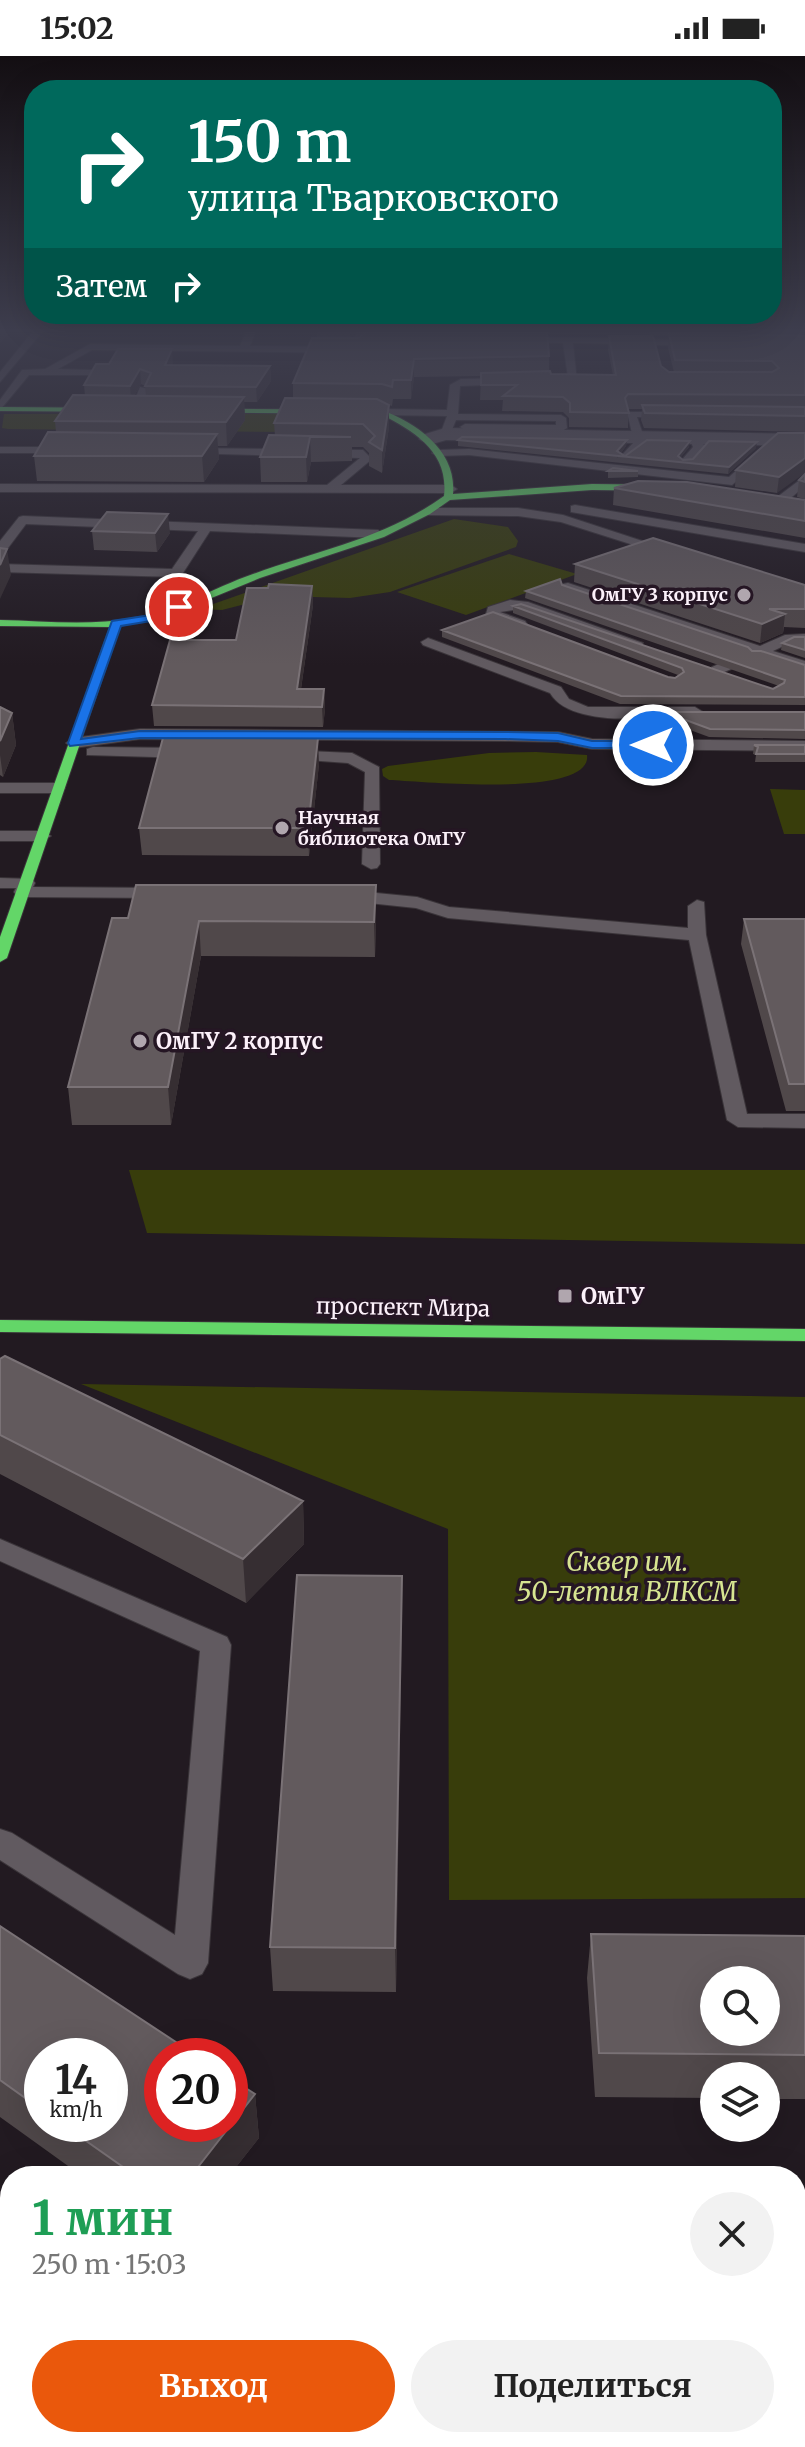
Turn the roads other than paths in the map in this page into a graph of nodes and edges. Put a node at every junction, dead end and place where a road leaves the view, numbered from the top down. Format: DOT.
graph roads {
  1 [pos="448,443"];
  2 [pos="460,443"];
  3 [pos="640,443"];
  4 [pos="697,443"];
  5 [pos="768,447"];
  6 [pos="0,450"];
  7 [pos="79,450"];
  8 [pos="174,451"];
  9 [pos="626,457"];
  10 [pos="686,462"];
  11 [pos="805,480"];
  12 [pos="692,483"];
  13 [pos="0,488"];
  14 [pos="327,491"];
  15 [pos="450,493"];
  16 [pos="481,493"];
  17 [pos="761,501"];
  18 [pos="805,508"];
  19 [pos="430,512"];
  20 [pos="206,528"];
  21 [pos="378,534"];
  22 [pos="805,548"];
  23 [pos="0,549"];
  24 [pos="684,556"];
  25 [pos="0,568"];
  26 [pos="568,587"];
  27 [pos="0,623"];
  28 [pos="116,624"];
  29 [pos="538,631"];
  30 [pos="805,638"];
  31 [pos="428,642"];
  32 [pos="657,650"];
  33 [pos="762,651"];
  34 [pos="805,666"];
  35 [pos="745,680"];
  36 [pos="586,712"];
  37 [pos="711,712"];
  38 [pos="558,737"];
  39 [pos="805,746"];
  40 [pos="72,748"];
  41 [pos="205,754"];
  42 [pos="267,755"];
  43 [pos="0,788"];
  44 [pos="57,788"];
  45 [pos="0,836"];
  46 [pos="42,836"];
  47 [pos="371,864"];
  48 [pos="0,883"];
  49 [pos="25,887"];
  50 [pos="190,893"];
  51 [pos="326,896"];
  52 [pos="697,906"];
  53 [pos="697,935"];
  54 [pos="1,951"];
  55 [pos="805,1121"];
  56 [pos="0,1326"];
  57 [pos="805,1335"];
  58 [pos="0,1549"];
  59 [pos="0,1843"];
  1 -- 15 [label="street"];
  2 -- 12 [label="lane"];
  3 -- 9 [label="lane"];
  4 -- 10 [label="lane"];
  5 -- 12 [label="lane"];
  6 -- 7 [label="lane"];
  8 -- 14 [label="lane"];
  11 -- 17 [label="lane"];
  12 -- 16 [label="street"];
  12 -- 17 [label="street"];
  13 -- 14 [label="lane"];
  14 -- 15 [label="lane"];
  15 -- 16 [label="street"];
  15 -- 19 [label="street"];
  16 -- 22 [label="lane"];
  17 -- 18 [label="street"];
  19 -- 21 [label="street"];
  19 -- 24 [label="lane"];
  20 -- 21 [label="lane"];
  20 -- 23 [label="lane"];
  20 -- 25 [label="lane"];
  21 -- 28 [label="street"];
  26 -- 33 [label="lane"];
  27 -- 28 [label="street"];
  28 -- 40 [label="street"];
  29 -- 32 [label="lane"];
  30 -- 33 [label="lane"];
  31 -- 36 [label="lane"];
  33 -- 34 [label="lane"];
  33 -- 35 [label="lane"];
  36 -- 37 [label="lane"];
  36 -- 38 [label="lane"];
  38 -- 39 [label="lane"];
  38 -- 40 [label="lane"];
  40 -- 41 [label="lane"];
  40 -- 44 [label="street"];
  42 -- 47 [label="lane"];
  43 -- 44 [label="lane"];
  44 -- 46 [label="street"];
  45 -- 46 [label="lane"];
  46 -- 49 [label="street"];
  48 -- 49 [label="lane"];
  49 -- 50 [label="lane"];
  49 -- 54 [label="street"];
  51 -- 53 [label="lane"];
  52 -- 53 [label="lane"];
  53 -- 55 [label="lane"];
  56 -- 57 [label="street, проспект Мира"];
  58 -- 59 [label="lane"];
}
